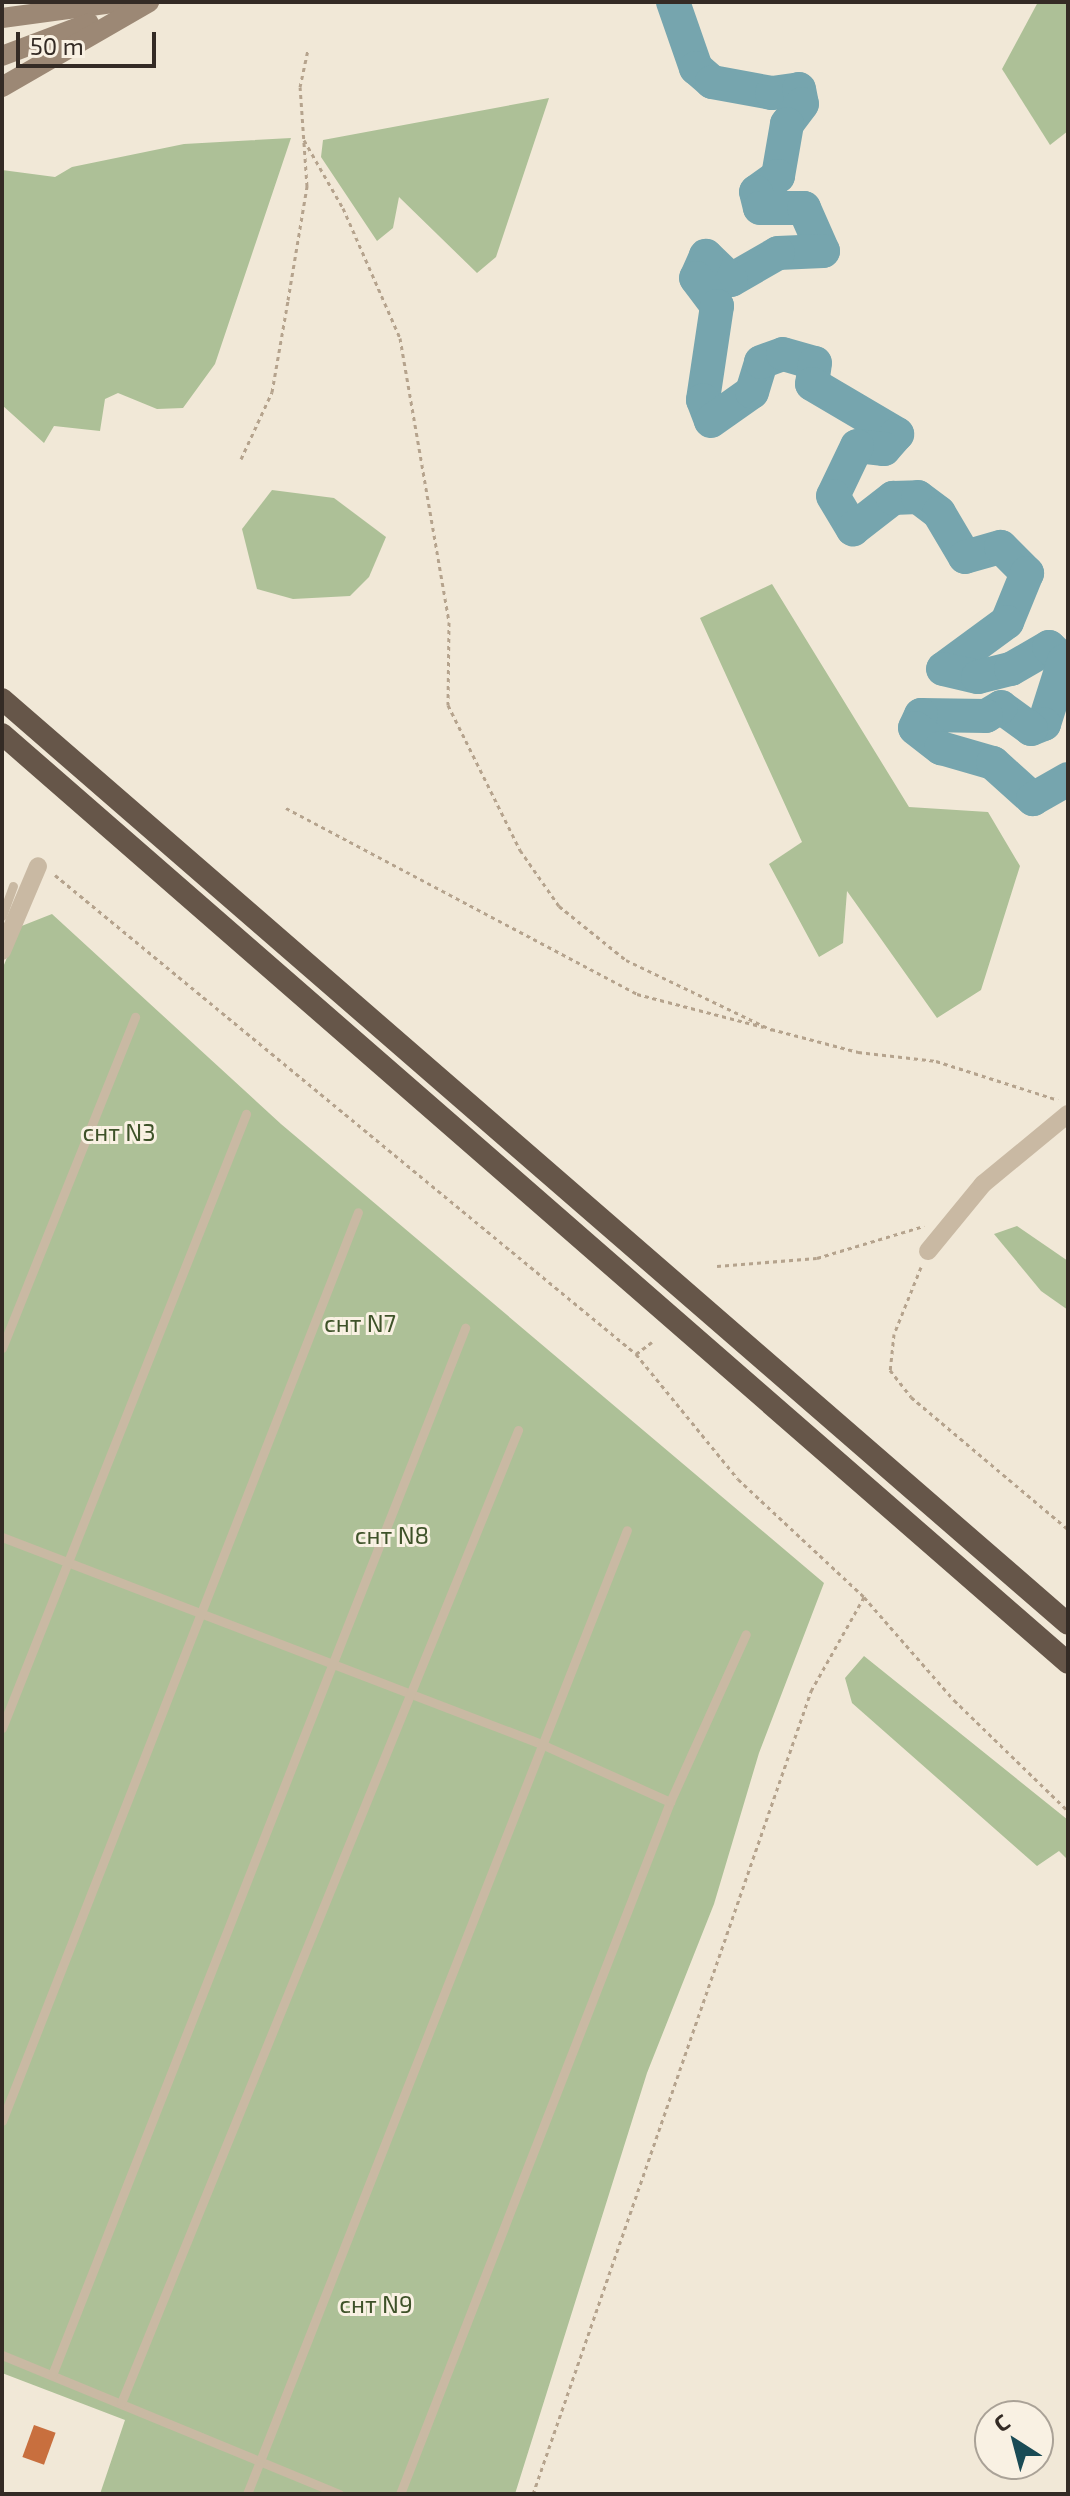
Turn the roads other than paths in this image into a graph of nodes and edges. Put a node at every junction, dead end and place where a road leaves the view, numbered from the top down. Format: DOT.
graph roads {
  1 [pos="120,2"];
  2 [pos="147,2"];
  3 [pos="2,18"];
  4 [pos="2,56"];
  5 [pos="2,87"];
  6 [pos="2,699"];
  7 [pos="2,734"];
  8 [pos="38,866"];
  9 [pos="13,886"];
  10 [pos="2,916"];
  11 [pos="2,951"];
  12 [pos="135,1017"];
  13 [pos="246,1114"];
  14 [pos="1068,1114"];
  15 [pos="358,1212"];
  16 [pos="928,1251"];
  17 [pos="465,1328"];
  18 [pos="2,1348"];
  19 [pos="518,1430"];
  20 [pos="627,1530"];
  21 [pos="2,1537"];
  22 [pos="68,1562"];
  23 [pos="200,1613"];
  24 [pos="1068,1624"];
  25 [pos="746,1634"];
  26 [pos="1068,1663"];
  27 [pos="332,1664"];
  28 [pos="407,1693"];
  29 [pos="2,1728"];
  30 [pos="539,1743"];
  31 [pos="670,1802"];
  32 [pos="2,2121"];
  33 [pos="2,2355"];
  34 [pos="52,2375"];
  35 [pos="121,2403"];
  36 [pos="261,2459"];
  37 [pos="247,2494"];
  38 [pos="340,2494"];
  39 [pos="400,2494"];
  1 -- 3 [label="main road"];
  2 -- 4 [label="main road"];
  2 -- 5 [label="main road"];
  6 -- 24 [label="highway"];
  7 -- 26 [label="highway"];
  8 -- 11 [label="street"];
  9 -- 10 [label="lane"];
  12 -- 18 [label="lane"];
  13 -- 22 [label="lane"];
  14 -- 16 [label="street"];
  15 -- 23 [label="lane"];
  17 -- 27 [label="lane"];
  19 -- 28 [label="lane"];
  20 -- 30 [label="lane"];
  21 -- 22 [label="lane"];
  22 -- 23 [label="lane"];
  22 -- 29 [label="lane"];
  23 -- 27 [label="lane"];
  23 -- 32 [label="lane"];
  25 -- 31 [label="lane"];
  27 -- 28 [label="lane"];
  27 -- 34 [label="lane"];
  28 -- 30 [label="lane"];
  28 -- 35 [label="lane"];
  30 -- 31 [label="lane"];
  30 -- 36 [label="lane"];
  31 -- 39 [label="lane"];
  33 -- 34 [label="lane"];
  34 -- 35 [label="lane"];
  35 -- 36 [label="lane"];
  36 -- 37 [label="lane"];
  36 -- 38 [label="lane"];
}
